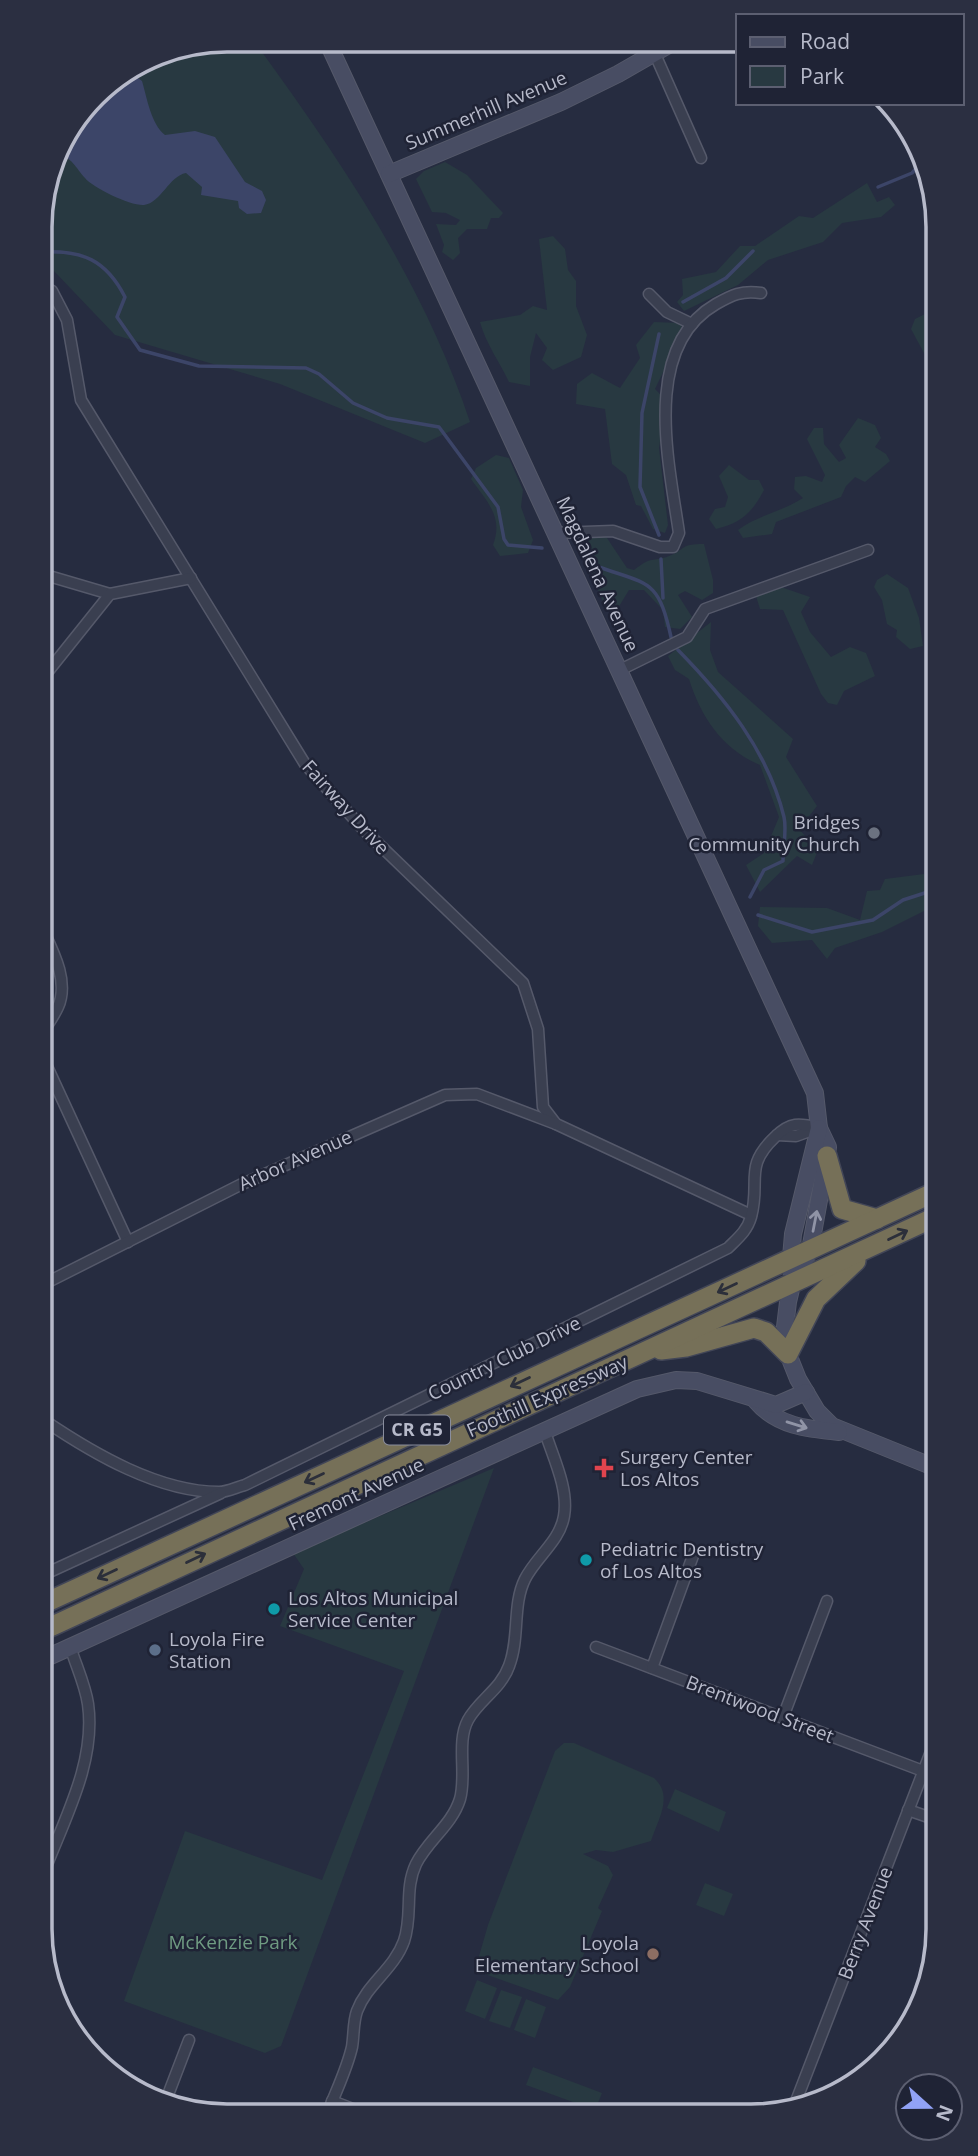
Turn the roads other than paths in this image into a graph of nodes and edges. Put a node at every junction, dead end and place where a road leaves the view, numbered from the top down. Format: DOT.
graph roads {
  1 [pos="333,53"];
  2 [pos="652,53"];
  3 [pos="654,53"];
  4 [pos="701,158"];
  5 [pos="389,174"];
  6 [pos="53,293"];
  7 [pos="761,293"];
  8 [pos="649,294"];
  9 [pos="692,324"];
  10 [pos="557,533"];
  11 [pos="868,550"];
  12 [pos="53,577"];
  13 [pos="191,578"];
  14 [pos="110,594"];
  15 [pos="53,665"];
  16 [pos="620,670"];
  17 [pos="53,952"];
  18 [pos="53,1016"];
  19 [pos="53,1080"];
  20 [pos="556,1124"];
  21 [pos="819,1128"];
  22 [pos="827,1156"];
  23 [pos="925,1196"];
  24 [pos="751,1215"];
  25 [pos="877,1219"];
  26 [pos="925,1222"];
  27 [pos="128,1242"];
  28 [pos="872,1248"];
  29 [pos="810,1250"];
  30 [pos="789,1260"];
  31 [pos="53,1280"];
  32 [pos="792,1285"];
  33 [pos="646,1351"];
  34 [pos="788,1354"];
  35 [pos="806,1392"];
  36 [pos="756,1401"];
  37 [pos="53,1426"];
  38 [pos="544,1430"];
  39 [pos="846,1433"];
  40 [pos="925,1464"];
  41 [pos="220,1493"];
  42 [pos="694,1553"];
  43 [pos="53,1570"];
  44 [pos="53,1600"];
  45 [pos="827,1601"];
  46 [pos="53,1626"];
  47 [pos="71,1646"];
  48 [pos="596,1647"];
  49 [pos="53,1655"];
  50 [pos="652,1668"];
  51 [pos="783,1717"];
  52 [pos="925,1766"];
  53 [pos="923,1771"];
  54 [pos="908,1811"];
  55 [pos="925,1816"];
  56 [pos="53,1848"];
  57 [pos="189,2040"];
  58 [pos="169,2093"];
  59 [pos="797,2097"];
  60 [pos="331,2104"];
  1 -- 5 [label="main road, Magdalena Avenue"];
  2 -- 5 [label="main road, Summerhill Avenue"];
  3 -- 4 [label="street"];
  5 -- 10 [label="main road, Magdalena Avenue"];
  6 -- 13 [label="street, Fairway Drive"];
  7 -- 9 [label="street"];
  8 -- 9 [label="street"];
  9 -- 10 [label="street"];
  10 -- 16 [label="main road, Magdalena Avenue"];
  11 -- 16 [label="street"];
  12 -- 14 [label="street"];
  13 -- 14 [label="street"];
  13 -- 20 [label="street, Fairway Drive"];
  14 -- 15 [label="street"];
  16 -- 21 [label="main road, Magdalena Avenue"];
  17 -- 18 [label="street"];
  19 -- 27 [label="street"];
  20 -- 24 [label="street"];
  20 -- 27 [label="street, Arbor Avenue"];
  21 -- 22 [label="main road, Magdalena Avenue"];
  21 -- 24 [label="street, Country Club Drive"];
  21 -- 30 [label="main road, Magdalena Avenue"];
  22 -- 25 [label="highway"];
  29 -- 22 [label="main road, Magdalena Avenue, one-way"];
  23 -- 25 [label="highway, Foothill Expressway / CR G5"];
  24 -- 41 [label="street, Country Club Drive"];
  25 -- 29 [label="highway, Foothill Expressway / CR G5"];
  28 -- 26 [label="highway, Foothill Expressway / CR G5, one-way"];
  27 -- 31 [label="street, Arbor Avenue"];
  28 -- 32 [label="highway, Foothill Expressway / CR G5"];
  28 -- 34 [label="highway"];
  29 -- 30 [label="highway, Foothill Expressway / CR G5"];
  29 -- 32 [label="main road, Magdalena Avenue"];
  30 -- 32 [label="main road, Magdalena Avenue"];
  30 -- 44 [label="highway, Foothill Expressway / CR G5, one-way"];
  32 -- 33 [label="highway, Foothill Expressway / CR G5"];
  32 -- 34 [label="main road"];
  33 -- 34 [label="highway"];
  46 -- 33 [label="highway, Foothill Expressway / CR G5, one-way"];
  34 -- 35 [label="main road"];
  35 -- 36 [label="main road, Fremont Avenue"];
  35 -- 39 [label="main road"];
  36 -- 38 [label="main road, Fremont Avenue"];
  36 -- 39 [label="main road, one-way"];
  37 -- 41 [label="street"];
  38 -- 47 [label="main road, Fremont Avenue"];
  38 -- 60 [label="street"];
  39 -- 40 [label="main road"];
  41 -- 43 [label="street, Country Club Drive"];
  42 -- 50 [label="street"];
  45 -- 51 [label="street"];
  47 -- 49 [label="main road, Fremont Avenue"];
  47 -- 56 [label="street"];
  48 -- 50 [label="street, Brentwood Street"];
  50 -- 51 [label="street, Brentwood Street"];
  51 -- 53 [label="street, Brentwood Street"];
  52 -- 53 [label="street, Berry Avenue"];
  53 -- 54 [label="street, Berry Avenue"];
  54 -- 55 [label="street"];
  54 -- 59 [label="street, Berry Avenue"];
  57 -- 58 [label="street"];
}
